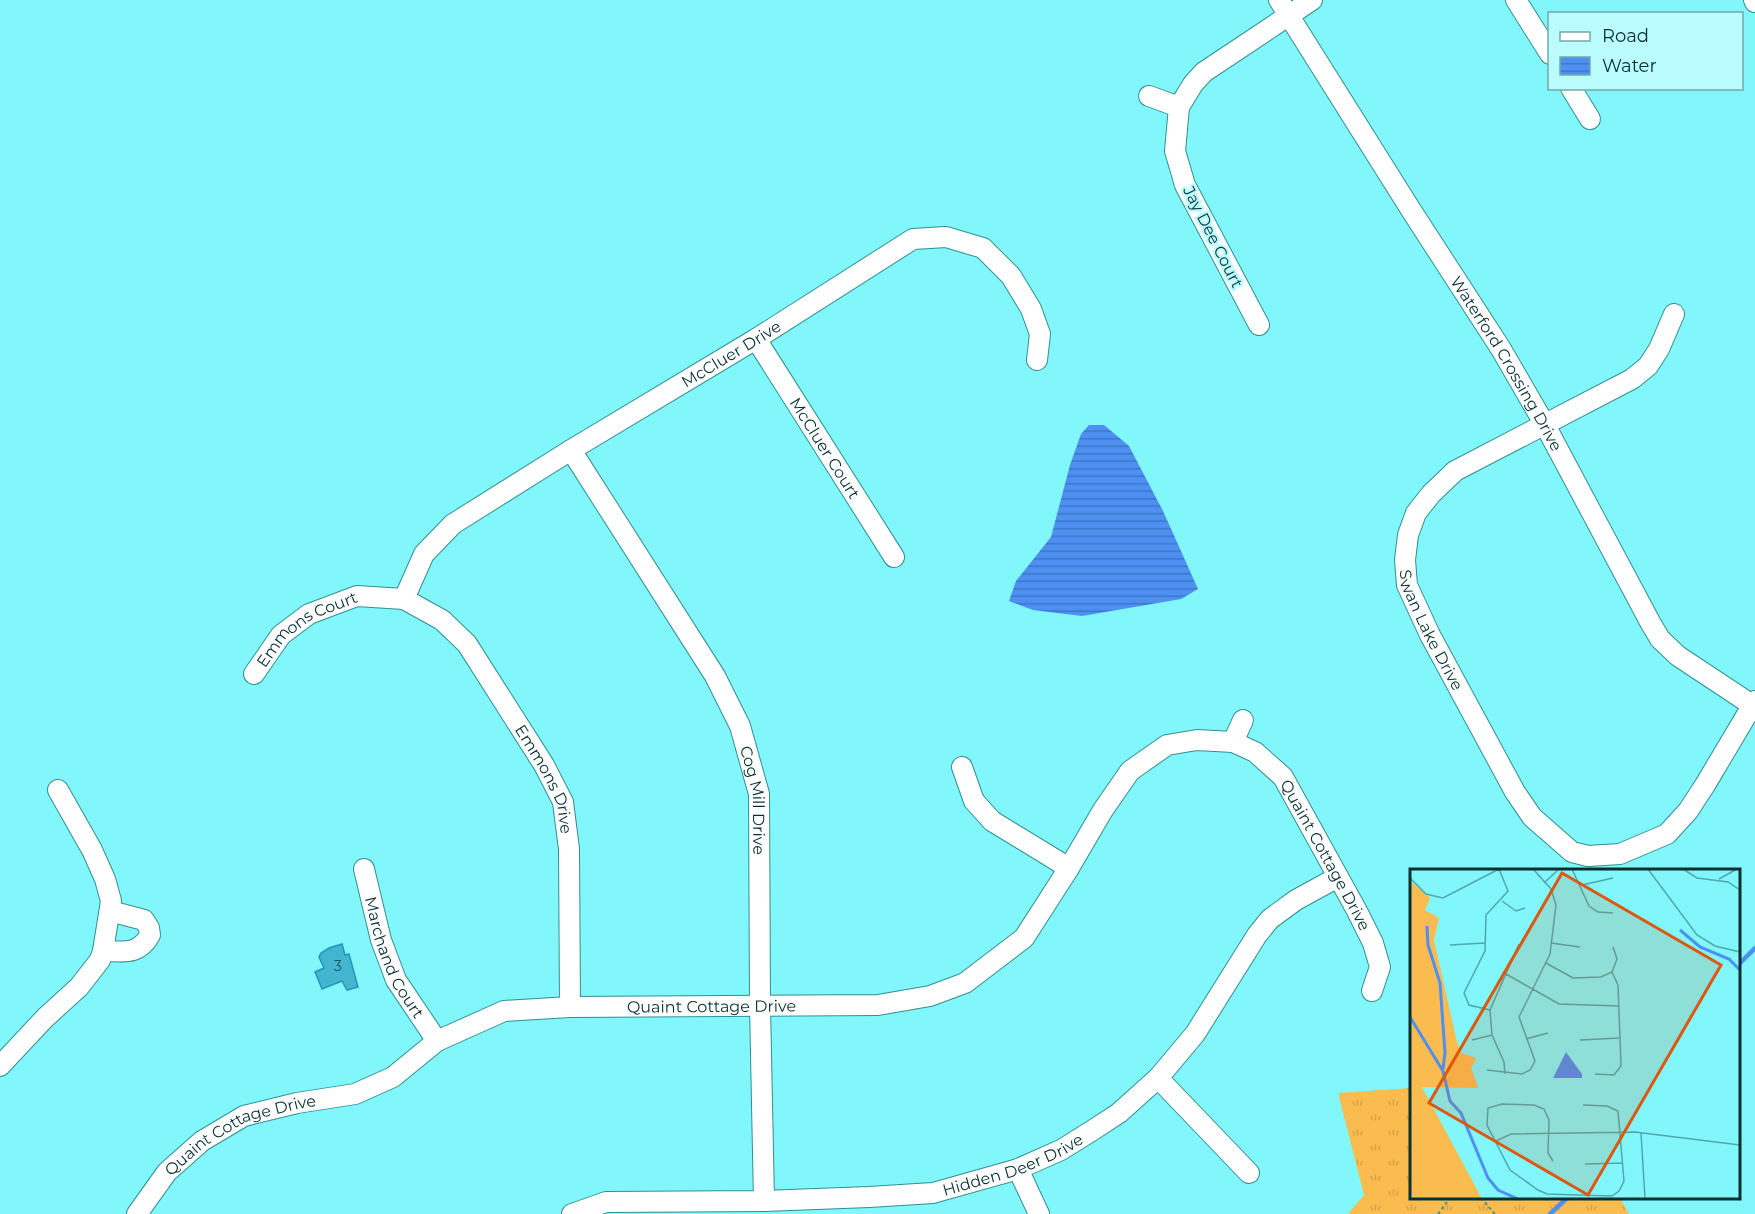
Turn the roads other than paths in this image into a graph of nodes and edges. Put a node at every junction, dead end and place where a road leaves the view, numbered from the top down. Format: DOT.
graph roads {
  1 [pos="1312,0"];
  2 [pos="1516,0"];
  3 [pos="1284,8"];
  4 [pos="1548,51"];
  5 [pos="1572,90"];
  6 [pos="1149,96"];
  7 [pos="1179,107"];
  8 [pos="1590,119"];
  9 [pos="1674,314"];
  10 [pos="1259,325"];
  11 [pos="756,339"];
  12 [pos="1037,360"];
  13 [pos="1545,425"];
  14 [pos="571,450"];
  15 [pos="894,557"];
  16 [pos="404,599"];
  17 [pos="254,674"];
  18 [pos="1754,703"];
  19 [pos="1243,720"];
  20 [pos="1233,742"];
  21 [pos="962,767"];
  22 [pos="58,790"];
  23 [pos="1587,863"];
  24 [pos="1069,868"];
  25 [pos="364,869"];
  26 [pos="1338,877"];
  27 [pos="110,912"];
  28 [pos="103,951"];
  29 [pos="1372,991"];
  30 [pos="760,1005"];
  31 [pos="570,1007"];
  32 [pos="437,1041"];
  33 [pos="1,1063"];
  34 [pos="1158,1078"];
  35 [pos="1018,1169"];
  36 [pos="1249,1173"];
  37 [pos="764,1201"];
  38 [pos="137,1214"];
  39 [pos="572,1214"];
  40 [pos="1039,1214"];
  1 -- 3 [label="street"];
  2 -- 4 [label="street"];
  3 -- 7 [label="street"];
  3 -- 13 [label="street, Waterford Crossing Drive"];
  5 -- 8 [label="street"];
  6 -- 7 [label="street"];
  7 -- 10 [label="street, Jay Dee Court"];
  9 -- 13 [label="street, Swan Lake Drive"];
  11 -- 12 [label="street, McCluer Drive"];
  11 -- 14 [label="street, McCluer Drive"];
  11 -- 15 [label="street, McCluer Court"];
  13 -- 18 [label="street, Waterford Crossing Drive"];
  13 -- 23 [label="street, Swan Lake Drive"];
  14 -- 16 [label="street, McCluer Drive"];
  14 -- 30 [label="street, Cog Mill Drive"];
  16 -- 17 [label="street, Emmons Court"];
  16 -- 31 [label="street, Emmons Drive"];
  18 -- 23 [label="street, Swan Lake Drive"];
  19 -- 20 [label="street"];
  20 -- 24 [label="street, Quaint Cottage Drive"];
  20 -- 26 [label="street, Quaint Cottage Drive"];
  21 -- 24 [label="street"];
  22 -- 27 [label="street"];
  24 -- 30 [label="street, Quaint Cottage Drive"];
  25 -- 32 [label="street, Marchand Court"];
  26 -- 29 [label="street, Quaint Cottage Drive"];
  26 -- 34 [label="street, Hidden Deer Drive"];
  27 -- 28 [label="street"];
  27 -- 28 [label="street"];
  28 -- 33 [label="street"];
  30 -- 31 [label="street, Quaint Cottage Drive"];
  30 -- 37 [label="street, Cog Mill Drive"];
  31 -- 32 [label="street, Quaint Cottage Drive"];
  32 -- 38 [label="street, Quaint Cottage Drive"];
  34 -- 35 [label="street, Hidden Deer Drive"];
  34 -- 36 [label="street"];
  35 -- 37 [label="street, Hidden Deer Drive"];
  35 -- 40 [label="street"];
  37 -- 39 [label="street, Hidden Deer Drive"];
}
